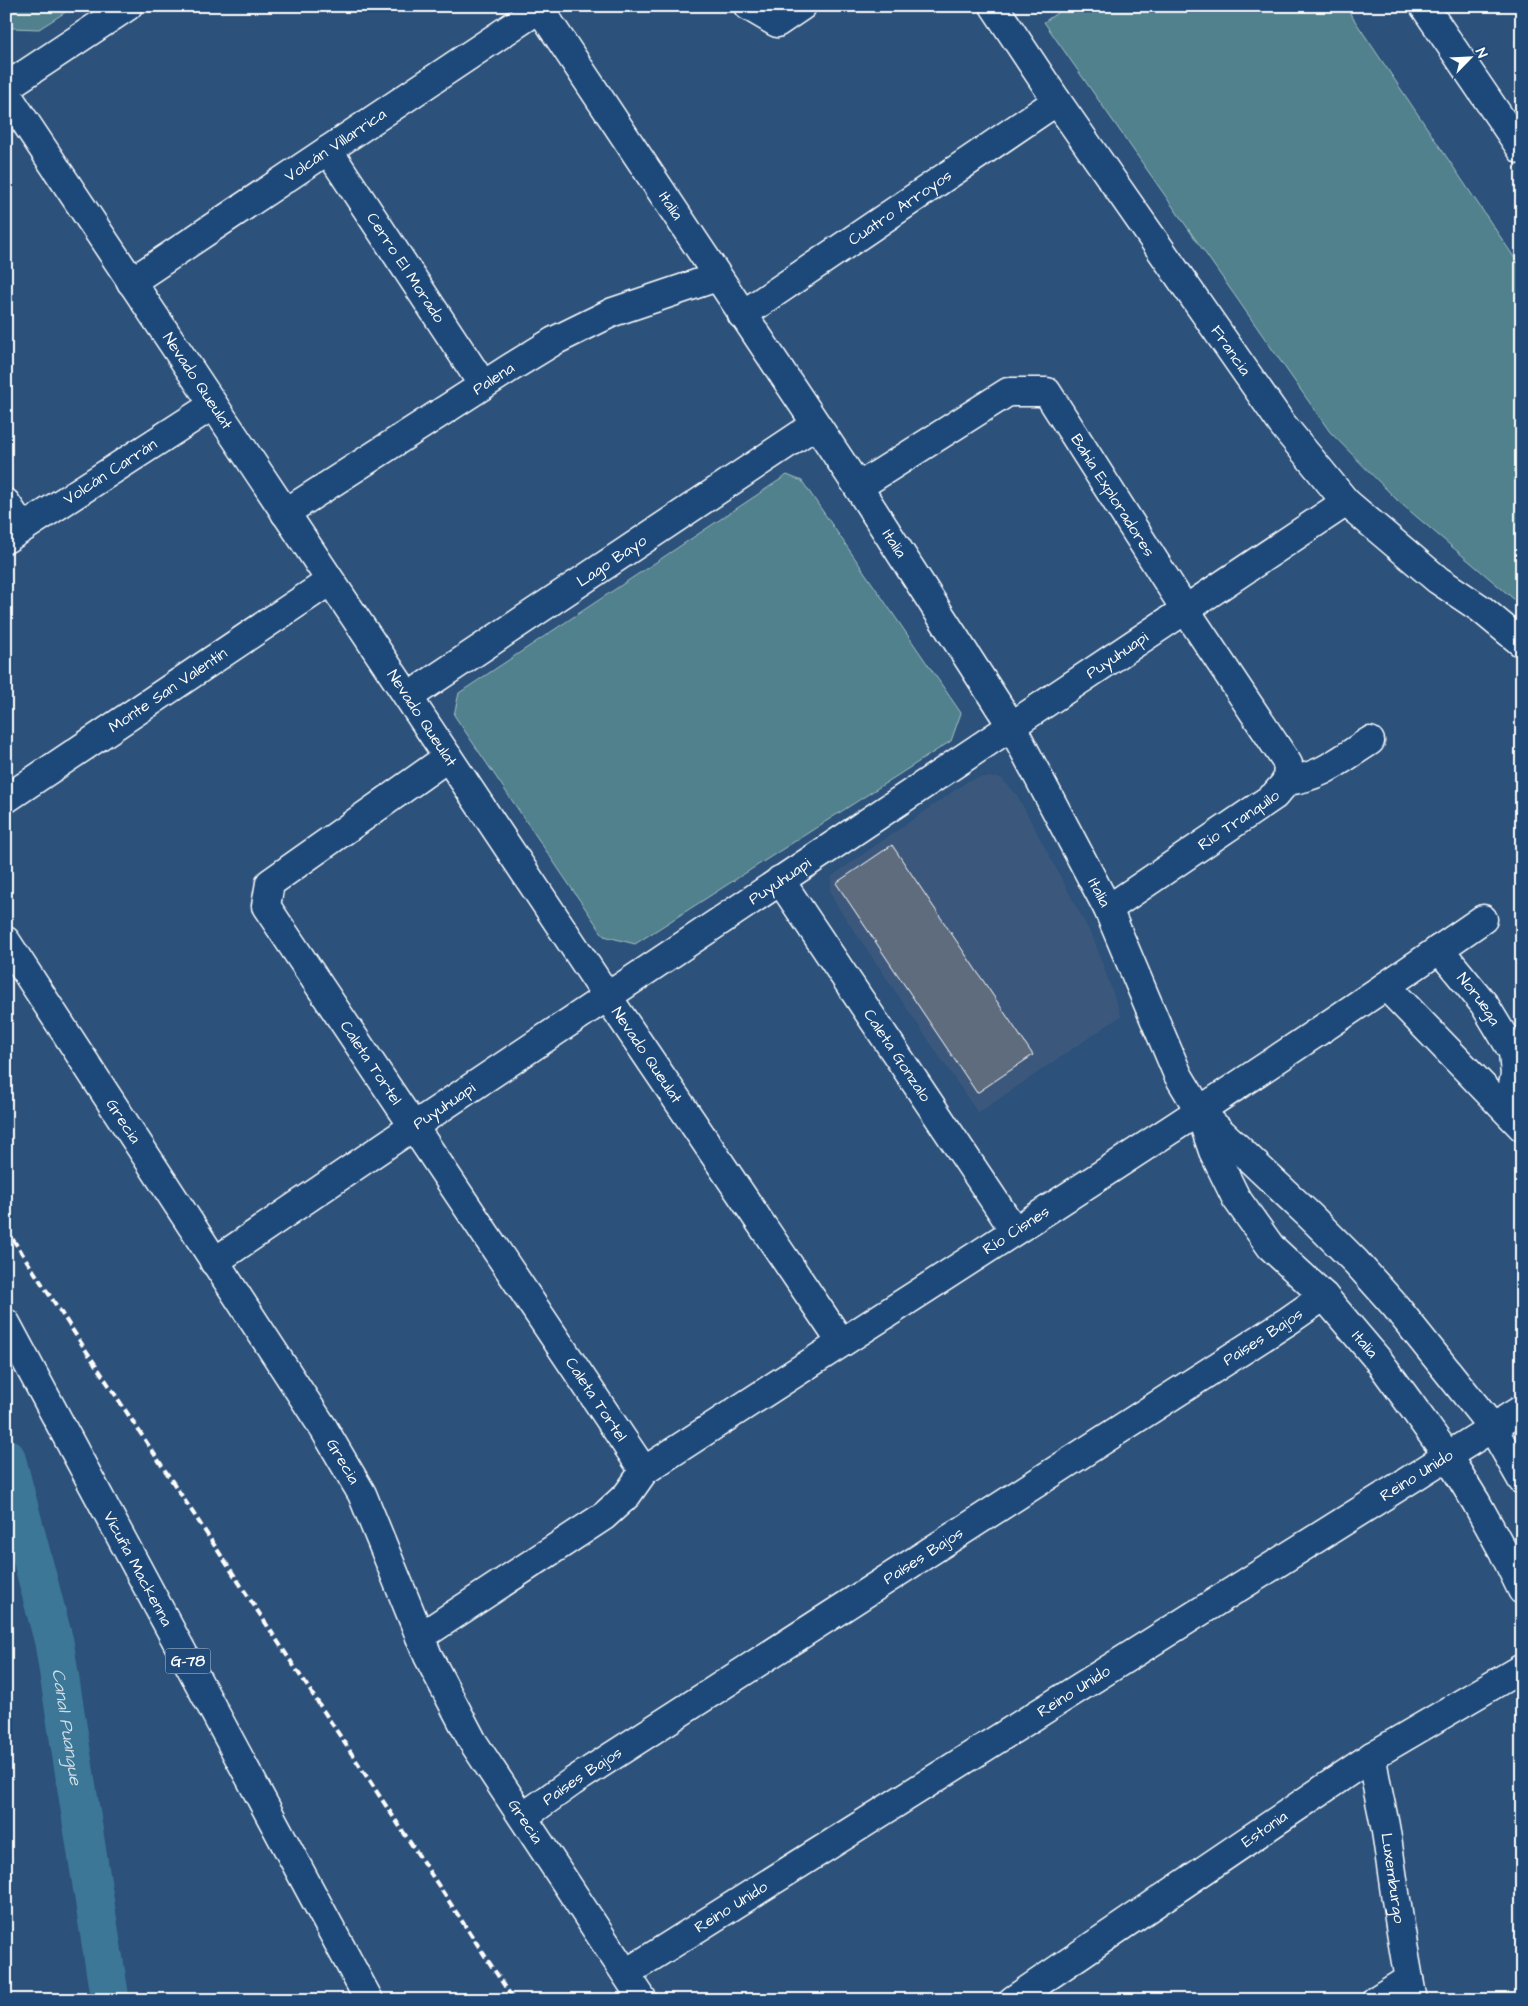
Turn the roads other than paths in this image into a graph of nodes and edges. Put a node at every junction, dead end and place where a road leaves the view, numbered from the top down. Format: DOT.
graph roads {
  1 [pos="128,6"];
  2 [pos="748,6"];
  3 [pos="802,6"];
  4 [pos="994,6"];
  5 [pos="1424,6"];
  6 [pos="540,7"];
  7 [pos="6,87"];
  8 [pos="6,93"];
  9 [pos="1057,101"];
  10 [pos="328,150"];
  11 [pos="1522,150"];
  12 [pos="716,277"];
  13 [pos="132,282"];
  14 [pos="742,315"];
  15 [pos="483,385"];
  16 [pos="213,404"];
  17 [pos="815,425"];
  18 [pos="858,487"];
  19 [pos="1346,502"];
  20 [pos="6,503"];
  21 [pos="285,513"];
  22 [pos="15,534"];
  23 [pos="330,580"];
  24 [pos="1185,609"];
  25 [pos="1522,643"];
  26 [pos="408,697"];
  27 [pos="1011,725"];
  28 [pos="1370,741"];
  29 [pos="448,757"];
  30 [pos="1287,781"];
  31 [pos="6,799"];
  32 [pos="780,880"];
  33 [pos="1108,909"];
  34 [pos="1483,919"];
  35 [pos="6,941"];
  36 [pos="1439,950"];
  37 [pos="1386,986"];
  38 [pos="607,996"];
  39 [pos="1199,1110"];
  40 [pos="1515,1119"];
  41 [pos="414,1126"];
  42 [pos="1014,1230"];
  43 [pos="214,1262"];
  44 [pos="1324,1296"];
  45 [pos="6,1323"];
  46 [pos="841,1342"];
  47 [pos="1522,1409"];
  48 [pos="1492,1427"];
  49 [pos="1447,1455"];
  50 [pos="644,1471"];
  51 [pos="1522,1480"];
  52 [pos="1522,1590"];
  53 [pos="420,1637"];
  54 [pos="1522,1668"];
  55 [pos="1372,1756"];
  56 [pos="523,1817"];
  57 [pos="626,1974"];
  58 [pos="1411,1990"];
  59 [pos="369,2000"];
  60 [pos="643,2000"];
  61 [pos="1013,2000"];
  62 [pos="1376,2000"];
  1 -- 7 [label="street"];
  2 -- 3 [label="street"];
  4 -- 9 [label="street, Francia"];
  5 -- 11 [label="street"];
  6 -- 10 [label="street, Volcán Villarrica"];
  6 -- 12 [label="street, Italia"];
  8 -- 13 [label="street, Nevado Queulat"];
  9 -- 14 [label="street, Cuatro Arroyos"];
  9 -- 19 [label="street, Francia"];
  10 -- 13 [label="street, Volcán Villarrica"];
  10 -- 15 [label="street, Cerro El Morado"];
  12 -- 14 [label="street, Italia"];
  12 -- 15 [label="street, Palena"];
  13 -- 16 [label="street, Nevado Queulat"];
  14 -- 17 [label="street, Italia"];
  15 -- 21 [label="street, Palena"];
  16 -- 21 [label="street, Nevado Queulat"];
  16 -- 22 [label="street, Volcán Carrán"];
  17 -- 18 [label="street, Italia"];
  17 -- 26 [label="street, Lago Bayo"];
  18 -- 24 [label="street, Bahía Exploradores"];
  18 -- 27 [label="street, Italia"];
  19 -- 24 [label="street, Puyuhuapi"];
  19 -- 25 [label="street, Francia"];
  20 -- 22 [label="street"];
  21 -- 23 [label="street, Nevado Queulat"];
  23 -- 26 [label="street, Nevado Queulat"];
  23 -- 31 [label="street, Monte San Valentín"];
  24 -- 27 [label="street, Puyuhuapi"];
  24 -- 30 [label="street, Bahía Exploradores"];
  26 -- 29 [label="street, Nevado Queulat"];
  27 -- 32 [label="street, Puyuhuapi"];
  27 -- 33 [label="street, Italia"];
  28 -- 30 [label="street, Río Tranquilo"];
  29 -- 38 [label="street, Nevado Queulat"];
  29 -- 41 [label="street, Caleta Tortel"];
  30 -- 33 [label="street, Río Tranquilo"];
  32 -- 38 [label="street, Puyuhuapi"];
  32 -- 42 [label="street, Caleta Gonzalo"];
  33 -- 39 [label="street, Italia"];
  34 -- 36 [label="street, Río Cisnes"];
  35 -- 43 [label="street, Grecia"];
  36 -- 37 [label="street, Río Cisnes"];
  36 -- 40 [label="street, Noruega"];
  37 -- 39 [label="street, Río Cisnes"];
  37 -- 40 [label="street, Noruega"];
  38 -- 41 [label="street, Puyuhuapi"];
  38 -- 46 [label="street, Nevado Queulat"];
  39 -- 42 [label="street, Río Cisnes"];
  39 -- 44 [label="street, Italia"];
  39 -- 48 [label="street, Italia"];
  41 -- 43 [label="street, Puyuhuapi"];
  41 -- 50 [label="street, Caleta Tortel"];
  42 -- 46 [label="street, Río Cisnes"];
  43 -- 53 [label="street, Grecia"];
  44 -- 49 [label="street, Italia"];
  44 -- 56 [label="street, Países Bajos"];
  45 -- 59 [label="street, Vicuña Mackenna / G-78"];
  46 -- 50 [label="street, Río Cisnes"];
  47 -- 48 [label="street, Reino Unido"];
  48 -- 49 [label="street, Reino Unido"];
  48 -- 51 [label="street, Italia"];
  49 -- 52 [label="street, Italia"];
  49 -- 57 [label="street, Reino Unido"];
  50 -- 53 [label="street"];
  53 -- 56 [label="street, Grecia"];
  54 -- 55 [label="street, Estonia"];
  55 -- 58 [label="street, Luxemburgo"];
  55 -- 61 [label="street, Estonia"];
  56 -- 57 [label="street, Grecia"];
  57 -- 60 [label="street, Grecia"];
  58 -- 62 [label="street"];
}
